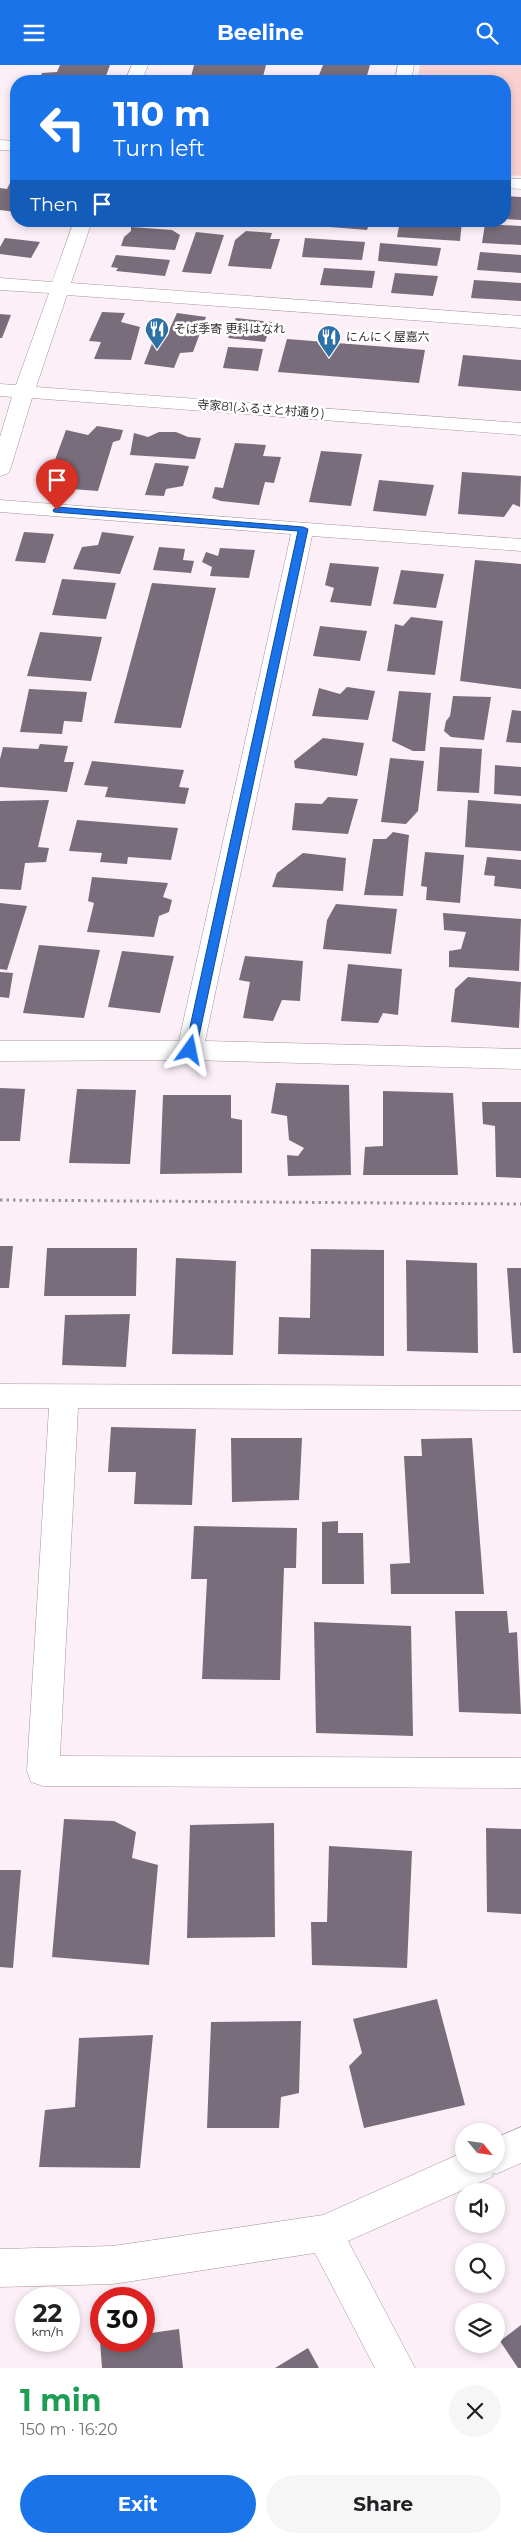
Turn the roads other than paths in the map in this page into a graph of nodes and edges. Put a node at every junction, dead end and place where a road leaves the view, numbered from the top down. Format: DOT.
graph roads {
  1 [pos="81,227"];
  2 [pos="0,285"];
  3 [pos="59,289"];
  4 [pos="521,322"];
  5 [pos="0,390"];
  6 [pos="24,391"];
  7 [pos="521,429"];
  8 [pos="0,470"];
  9 [pos="0,505"];
  10 [pos="303,529"];
  11 [pos="521,545"];
  12 [pos="190,1050"];
  13 [pos="0,1051"];
  14 [pos="521,1059"];
  15 [pos="0,1396"];
  16 [pos="64,1397"];
  17 [pos="521,1399"];
  18 [pos="521,1773"];
  19 [pos="521,2145"];
  20 [pos="505,2152"];
  21 [pos="459,2173"];
  22 [pos="324,2233"];
  23 [pos="0,2268"];
  24 [pos="396,2368"];
  1 -- 3 [label="street"];
  2 -- 3 [label="street"];
  3 -- 4 [label="street"];
  3 -- 6 [label="street"];
  5 -- 6 [label="street, 寺家81(ふるさと村通り)"];
  6 -- 7 [label="street, 寺家81(ふるさと村通り)"];
  6 -- 8 [label="street"];
  9 -- 10 [label="street"];
  10 -- 11 [label="street"];
  10 -- 12 [label="street"];
  12 -- 13 [label="street"];
  12 -- 14 [label="street"];
  15 -- 16 [label="street"];
  16 -- 17 [label="street"];
  16 -- 18 [label="street"];
  19 -- 20 [label="street"];
  21 -- 22 [label="street"];
  22 -- 23 [label="street"];
  22 -- 24 [label="street"];
}
